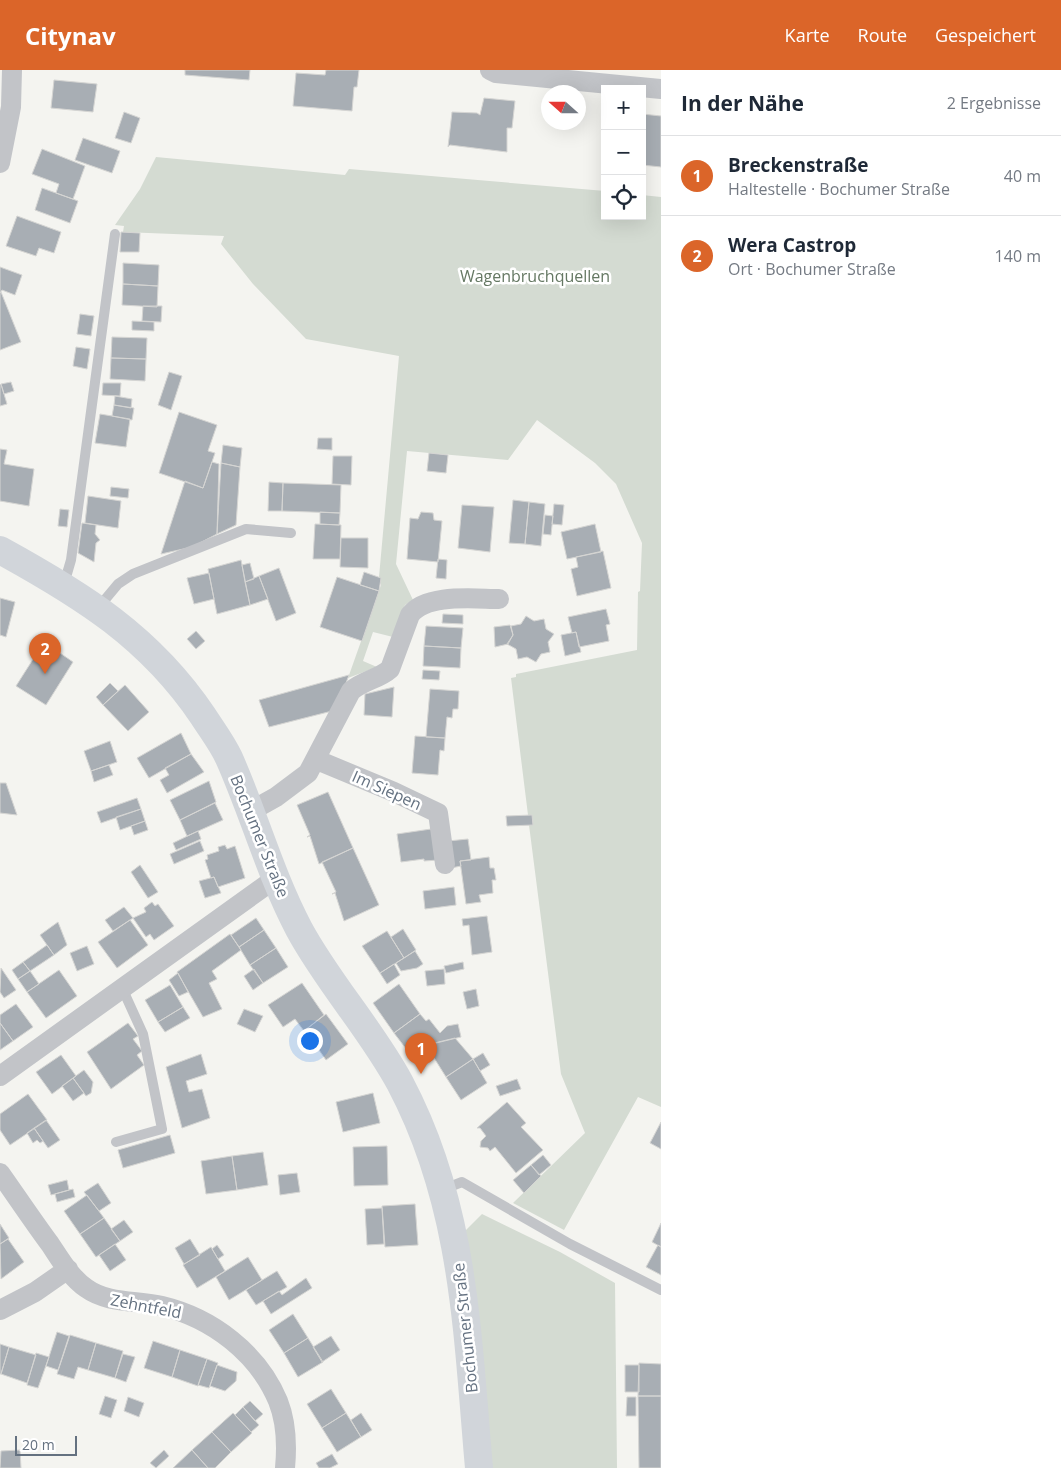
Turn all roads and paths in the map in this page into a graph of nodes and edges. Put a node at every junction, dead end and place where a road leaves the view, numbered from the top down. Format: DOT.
graph roads {
  1 [pos="12,70"];
  2 [pos="490,70"];
  3 [pos="661,89"];
  4 [pos="0,163"];
  5 [pos="115,234"];
  6 [pos="291,533"];
  7 [pos="0,550"];
  8 [pos="64,585"];
  9 [pos="499,599"];
  10 [pos="98,608"];
  11 [pos="317,760"];
  12 [pos="251,811"];
  13 [pos="445,864"];
  14 [pos="276,878"];
  15 [pos="123,990"];
  16 [pos="0,1076"];
  17 [pos="116,1142"];
  18 [pos="0,1173"];
  19 [pos="444,1189"];
  20 [pos="68,1269"];
  21 [pos="661,1290"];
  22 [pos="0,1310"];
  23 [pos="285,1468"];
  24 [pos="478,1468"];
  1 -- 4 [label="street"];
  2 -- 3 [label="street"];
  5 -- 8 [label="lane"];
  6 -- 10 [label="lane"];
  7 -- 8 [label="main road, Bochumer Straße"];
  8 -- 10 [label="main road, Bochumer Straße"];
  9 -- 11 [label="street"];
  10 -- 12 [label="main road, Bochumer Straße"];
  11 -- 12 [label="street"];
  11 -- 13 [label="street, Im Siepen"];
  12 -- 14 [label="main road, Bochumer Straße"];
  14 -- 15 [label="street"];
  14 -- 19 [label="main road, Bochumer Straße"];
  15 -- 16 [label="street"];
  15 -- 17 [label="lane"];
  18 -- 20 [label="street, Zehntfeld"];
  19 -- 21 [label="lane"];
  19 -- 24 [label="main road, Bochumer Straße"];
  20 -- 22 [label="street"];
  20 -- 23 [label="street, Zehntfeld"];
}
